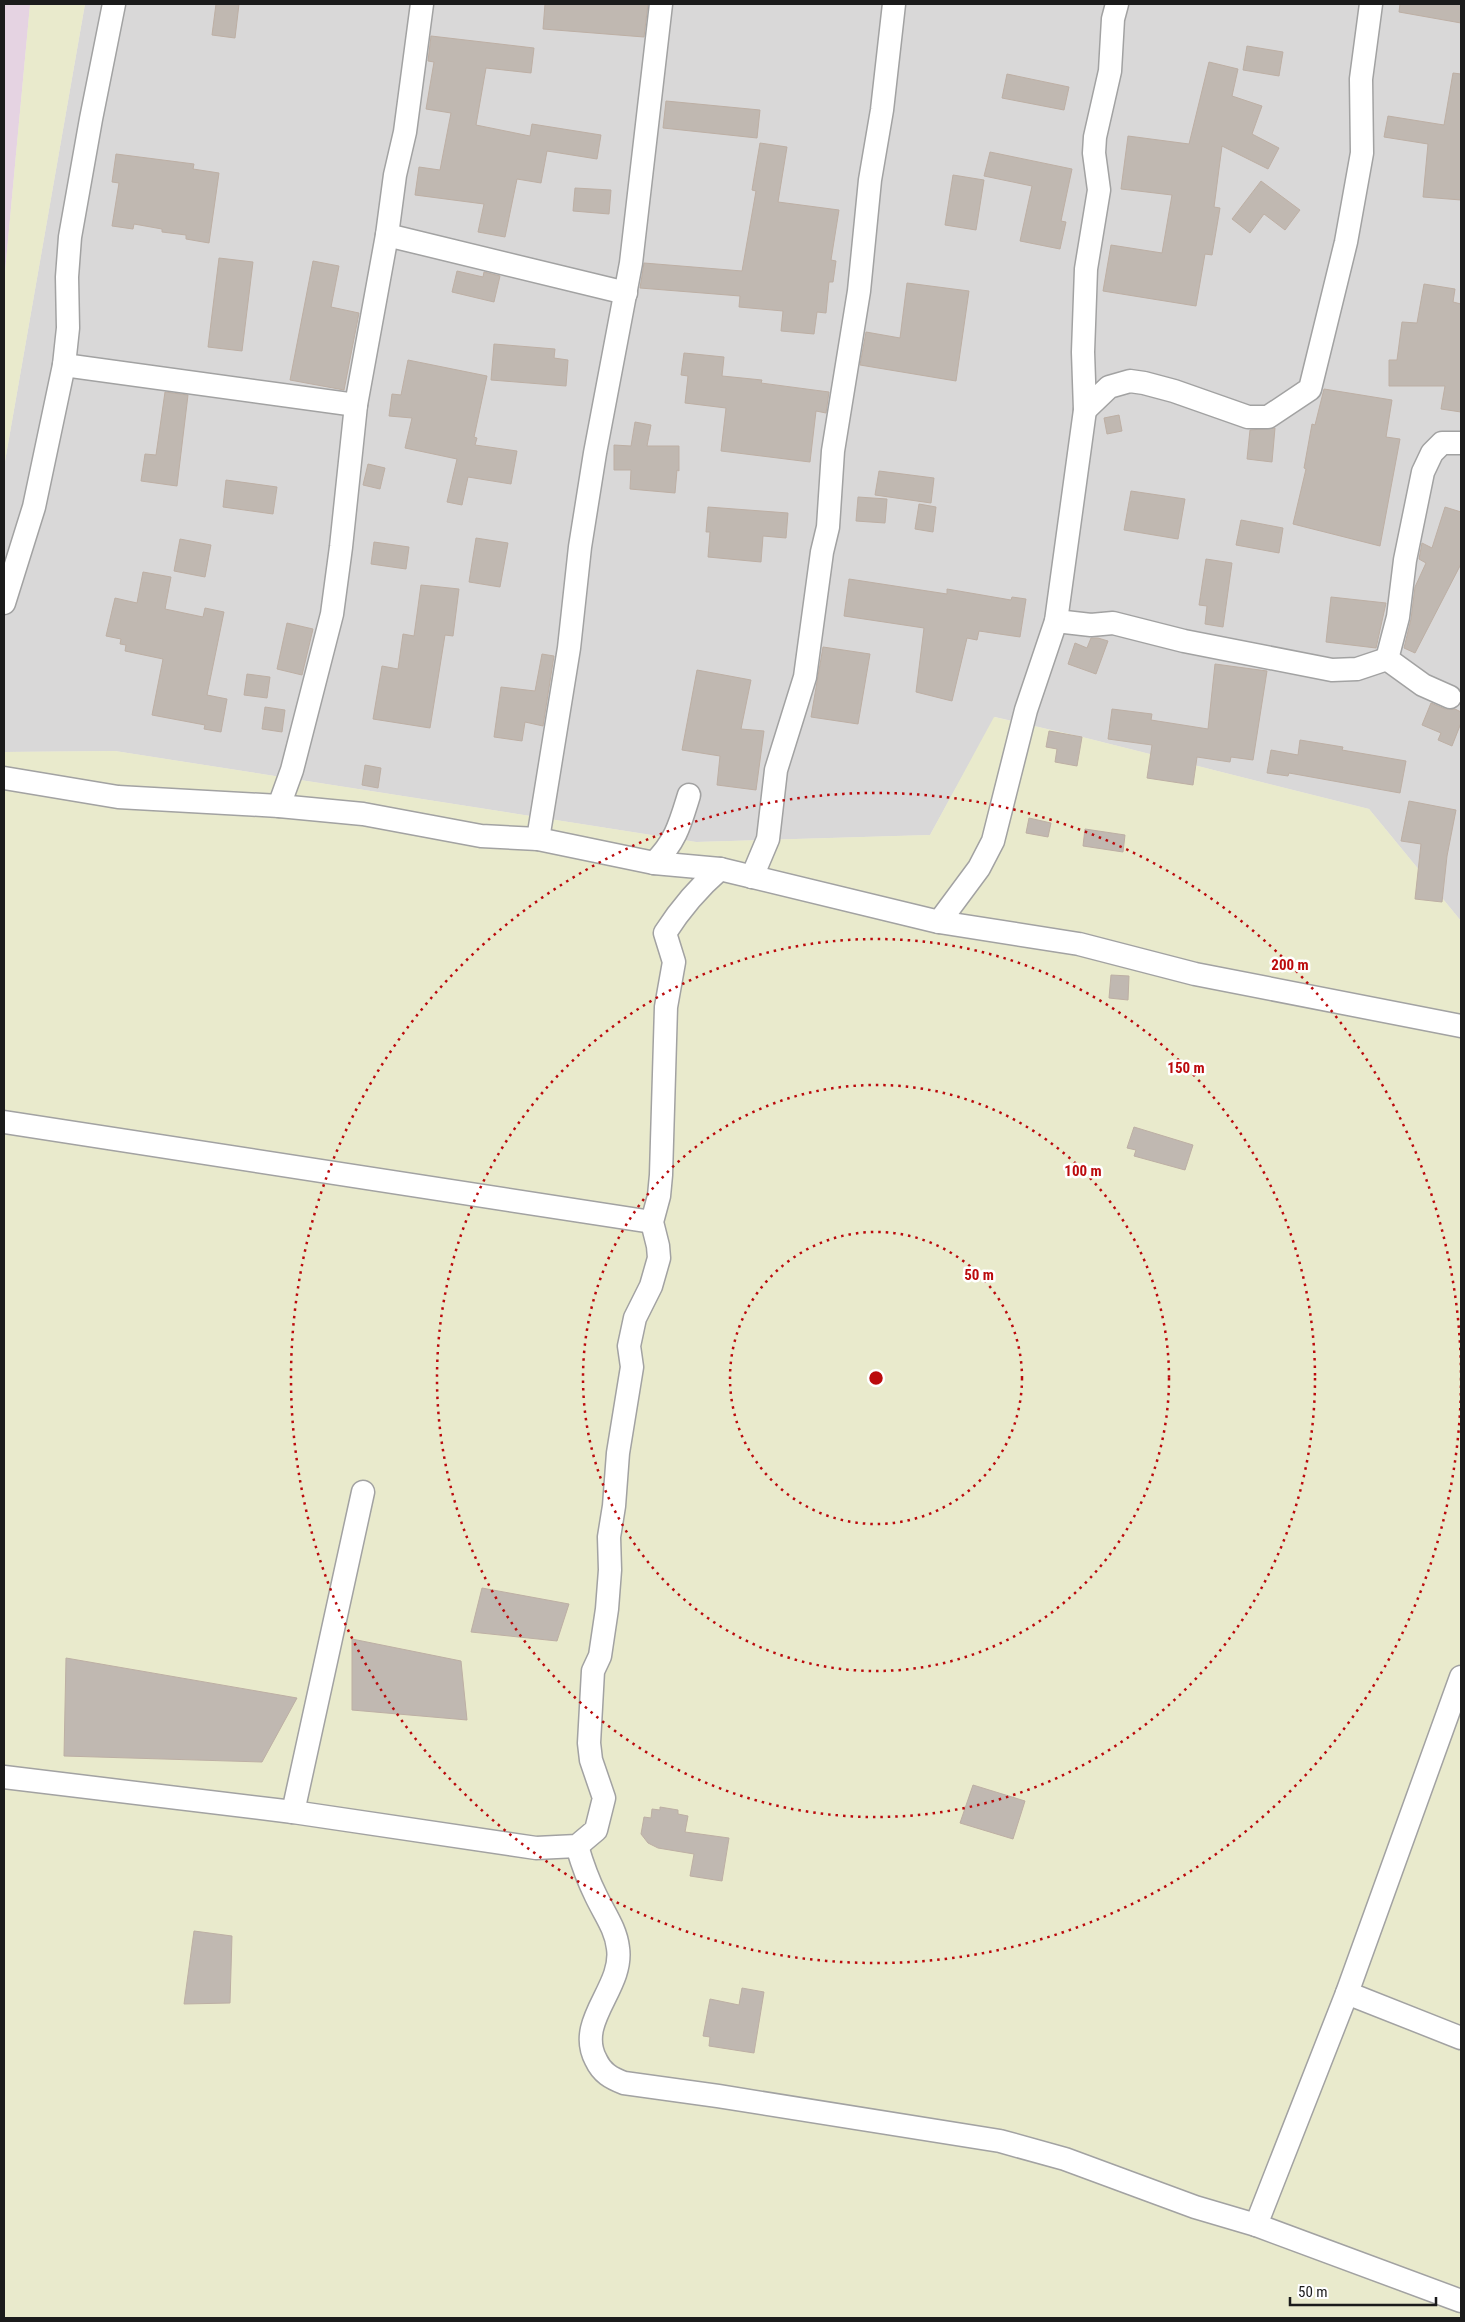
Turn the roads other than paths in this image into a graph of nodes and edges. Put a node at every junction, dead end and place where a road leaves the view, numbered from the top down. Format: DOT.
graph roads {
  1 [pos="114,4"];
  2 [pos="422,4"];
  3 [pos="661,4"];
  4 [pos="894,4"];
  5 [pos="1117,4"];
  6 [pos="1371,4"];
  7 [pos="387,235"];
  8 [pos="626,293"];
  9 [pos="64,364"];
  10 [pos="356,405"];
  11 [pos="1085,410"];
  12 [pos="1461,443"];
  13 [pos="4,602"];
  14 [pos="1056,621"];
  15 [pos="1387,659"];
  16 [pos="1450,697"];
  17 [pos="4,778"];
  18 [pos="689,795"];
  19 [pos="279,806"];
  20 [pos="538,839"];
  21 [pos="654,863"];
  22 [pos="720,869"];
  23 [pos="752,877"];
  24 [pos="939,922"];
  25 [pos="1461,1026"];
  26 [pos="4,1122"];
  27 [pos="652,1222"];
  28 [pos="363,1492"];
  29 [pos="1461,1677"];
  30 [pos="4,1777"];
  31 [pos="293,1812"];
  32 [pos="577,1846"];
  33 [pos="1347,1993"];
  34 [pos="1461,2038"];
  35 [pos="1256,2225"];
  36 [pos="1461,2301"];
  1 -- 9 [label="street"];
  2 -- 7 [label="street"];
  3 -- 8 [label="street"];
  4 -- 23 [label="street"];
  5 -- 11 [label="street"];
  6 -- 11 [label="street"];
  7 -- 8 [label="street"];
  7 -- 10 [label="street"];
  8 -- 20 [label="street"];
  9 -- 10 [label="street"];
  9 -- 13 [label="street"];
  10 -- 19 [label="street"];
  11 -- 14 [label="street"];
  12 -- 15 [label="street"];
  14 -- 15 [label="street"];
  14 -- 24 [label="street"];
  15 -- 16 [label="street"];
  17 -- 19 [label="street"];
  18 -- 21 [label="street"];
  19 -- 20 [label="street"];
  20 -- 21 [label="street"];
  21 -- 22 [label="street"];
  22 -- 23 [label="street"];
  22 -- 27 [label="street"];
  23 -- 24 [label="street"];
  24 -- 25 [label="street"];
  26 -- 27 [label="street"];
  27 -- 32 [label="street"];
  28 -- 31 [label="street"];
  29 -- 33 [label="street"];
  30 -- 31 [label="street"];
  31 -- 32 [label="street"];
  32 -- 35 [label="street"];
  33 -- 34 [label="street"];
  33 -- 35 [label="street"];
  35 -- 36 [label="street"];
}
